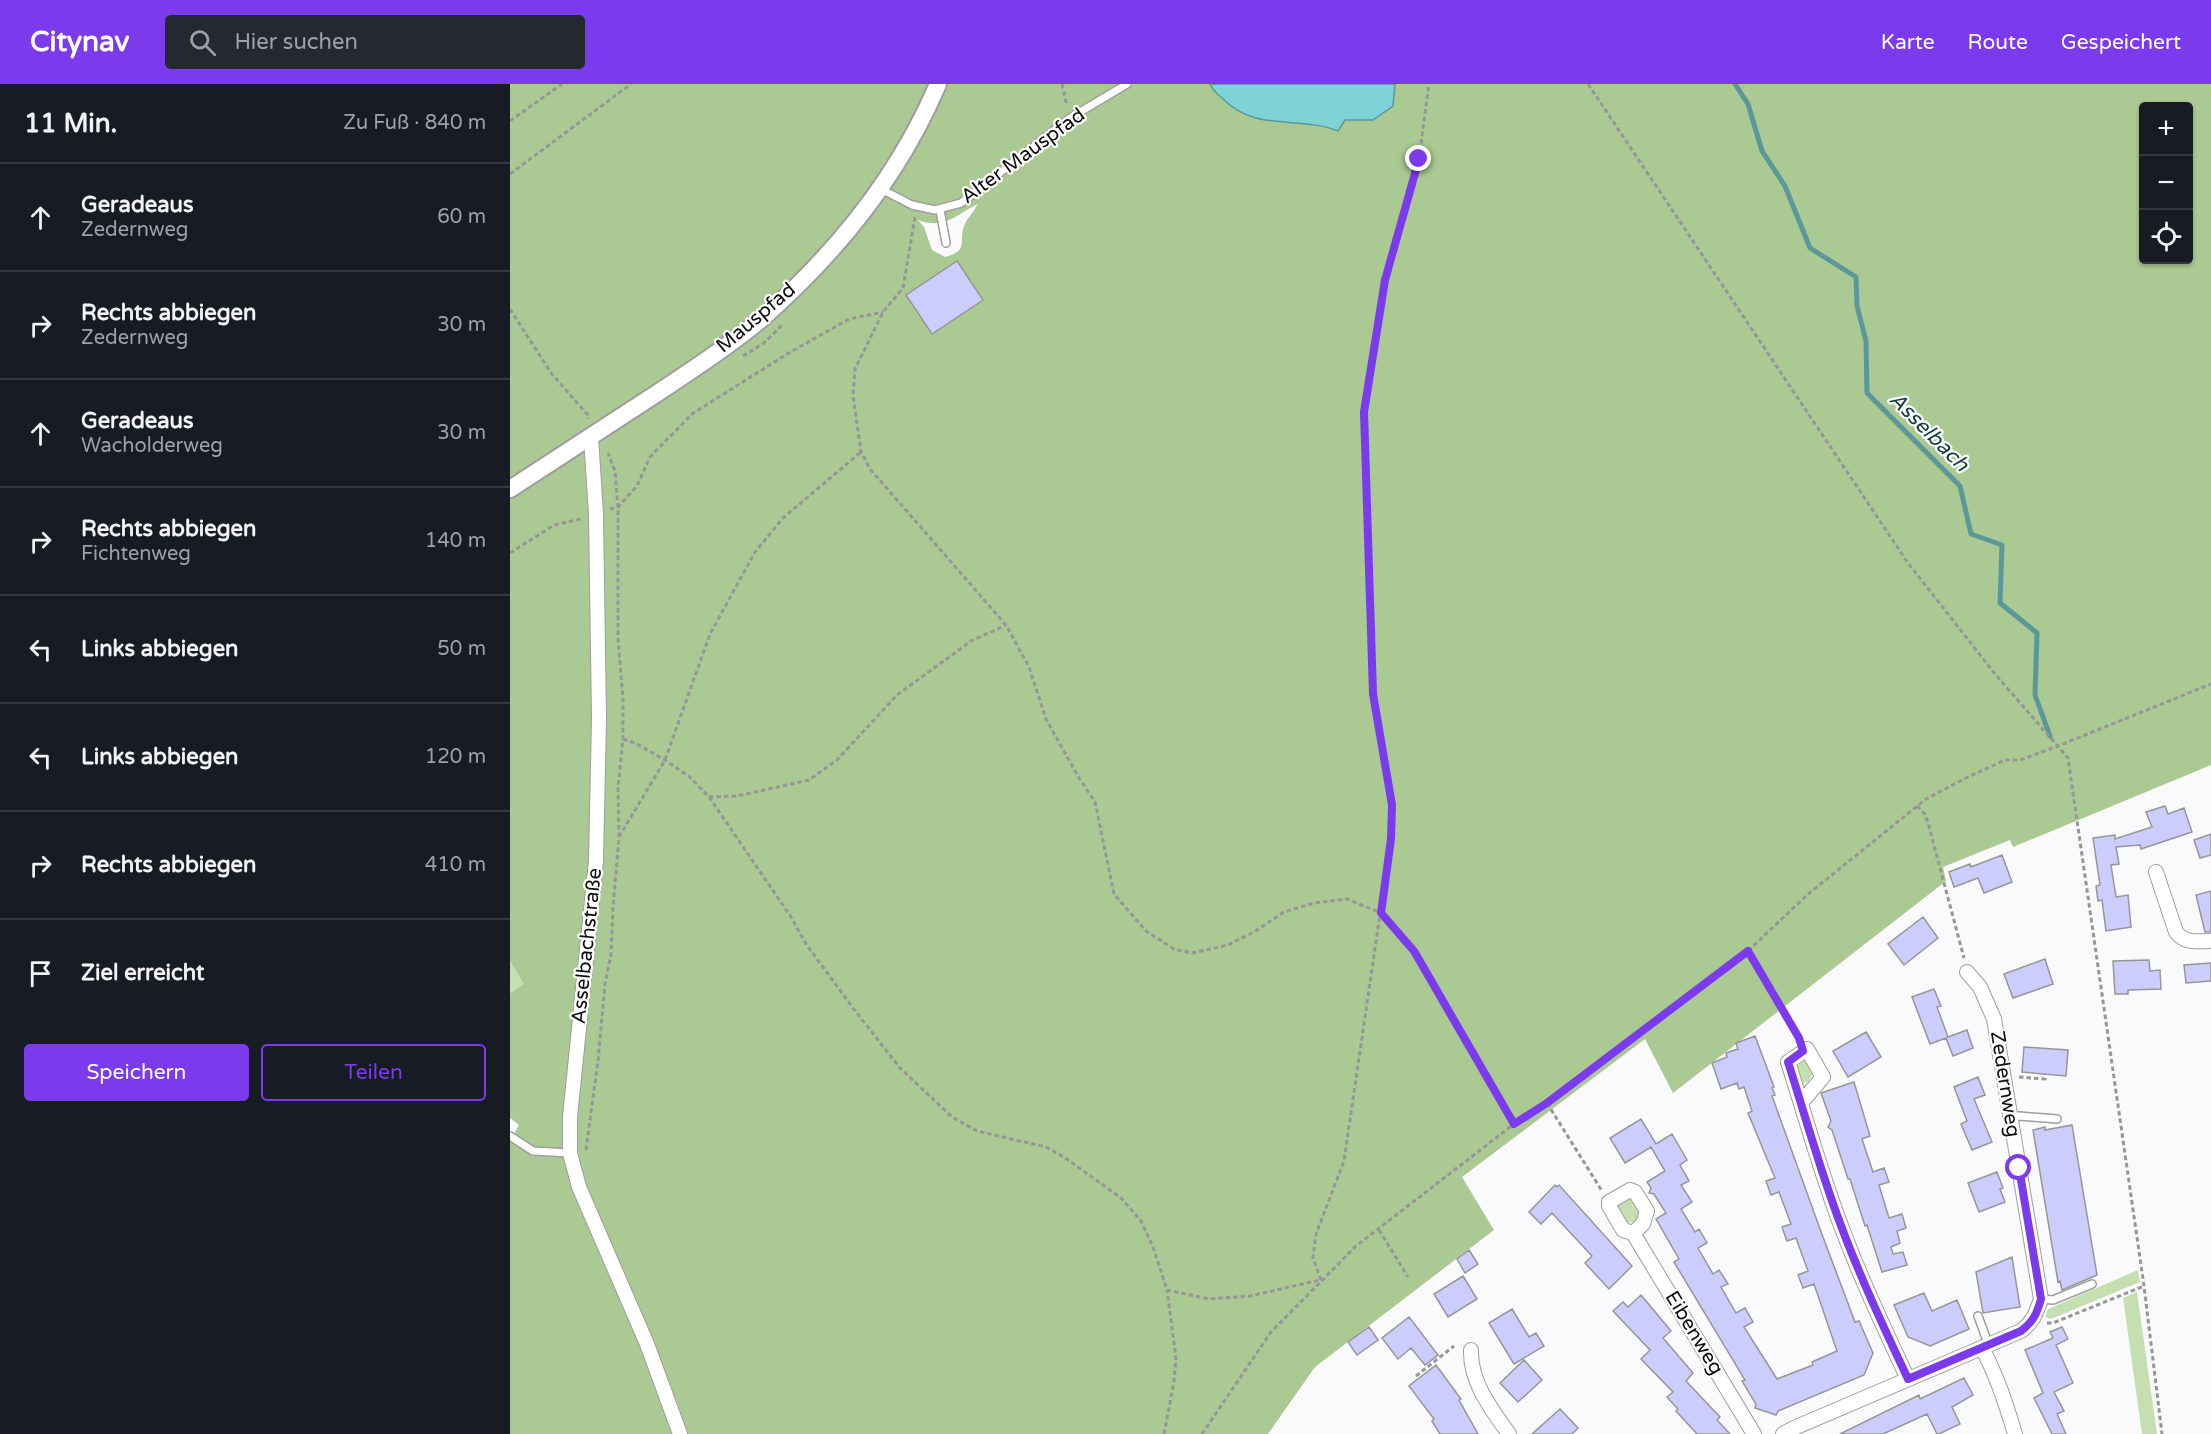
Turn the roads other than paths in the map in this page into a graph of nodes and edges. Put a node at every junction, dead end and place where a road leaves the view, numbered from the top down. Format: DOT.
graph roads {
  1 [pos="938,84"];
  2 [pos="1127,84"];
  3 [pos="881,189"];
  4 [pos="940,210"];
  5 [pos="946,243"];
  6 [pos="591,437"];
  7 [pos="510,489"];
  8 [pos="2156,872"];
  9 [pos="2211,941"];
  10 [pos="1967,972"];
  11 [pos="1801,1103"];
  12 [pos="2011,1117"];
  13 [pos="2057,1119"];
  14 [pos="510,1136"];
  15 [pos="570,1153"];
  16 [pos="1633,1233"];
  17 [pos="2092,1284"];
  18 [pos="2041,1299"];
  19 [pos="1978,1316"];
  20 [pos="1985,1347"];
  21 [pos="1471,1350"];
  22 [pos="1908,1379"];
  23 [pos="1791,1432"];
  24 [pos="680,1434"];
  25 [pos="1509,1434"];
  26 [pos="1754,1434"];
  27 [pos="2016,1434"];
  1 -- 3 [label="street, Mauspfad"];
  2 -- 4 [label="lane, Alter Mauspfad"];
  3 -- 4 [label="lane, Alter Mauspfad"];
  3 -- 6 [label="street, Mauspfad"];
  4 -- 5 [label="lane"];
  6 -- 7 [label="street, Mauspfad"];
  6 -- 15 [label="street, Asselbachstraße"];
  8 -- 9 [label="street"];
  10 -- 12 [label="street, Zedernweg"];
  11 -- 11 [label="street"];
  11 -- 22 [label="street"];
  12 -- 13 [label="lane"];
  12 -- 18 [label="street, Zedernweg"];
  14 -- 15 [label="lane"];
  15 -- 24 [label="street, Asselbachstraße"];
  16 -- 16 [label="street, Eibenweg"];
  16 -- 26 [label="street, Eibenweg"];
  17 -- 18 [label="lane"];
  18 -- 20 [label="street, Zedernweg"];
  19 -- 20 [label="lane"];
  20 -- 22 [label="street"];
  20 -- 27 [label="street"];
  21 -- 25 [label="street"];
  22 -- 23 [label="street"];
}
